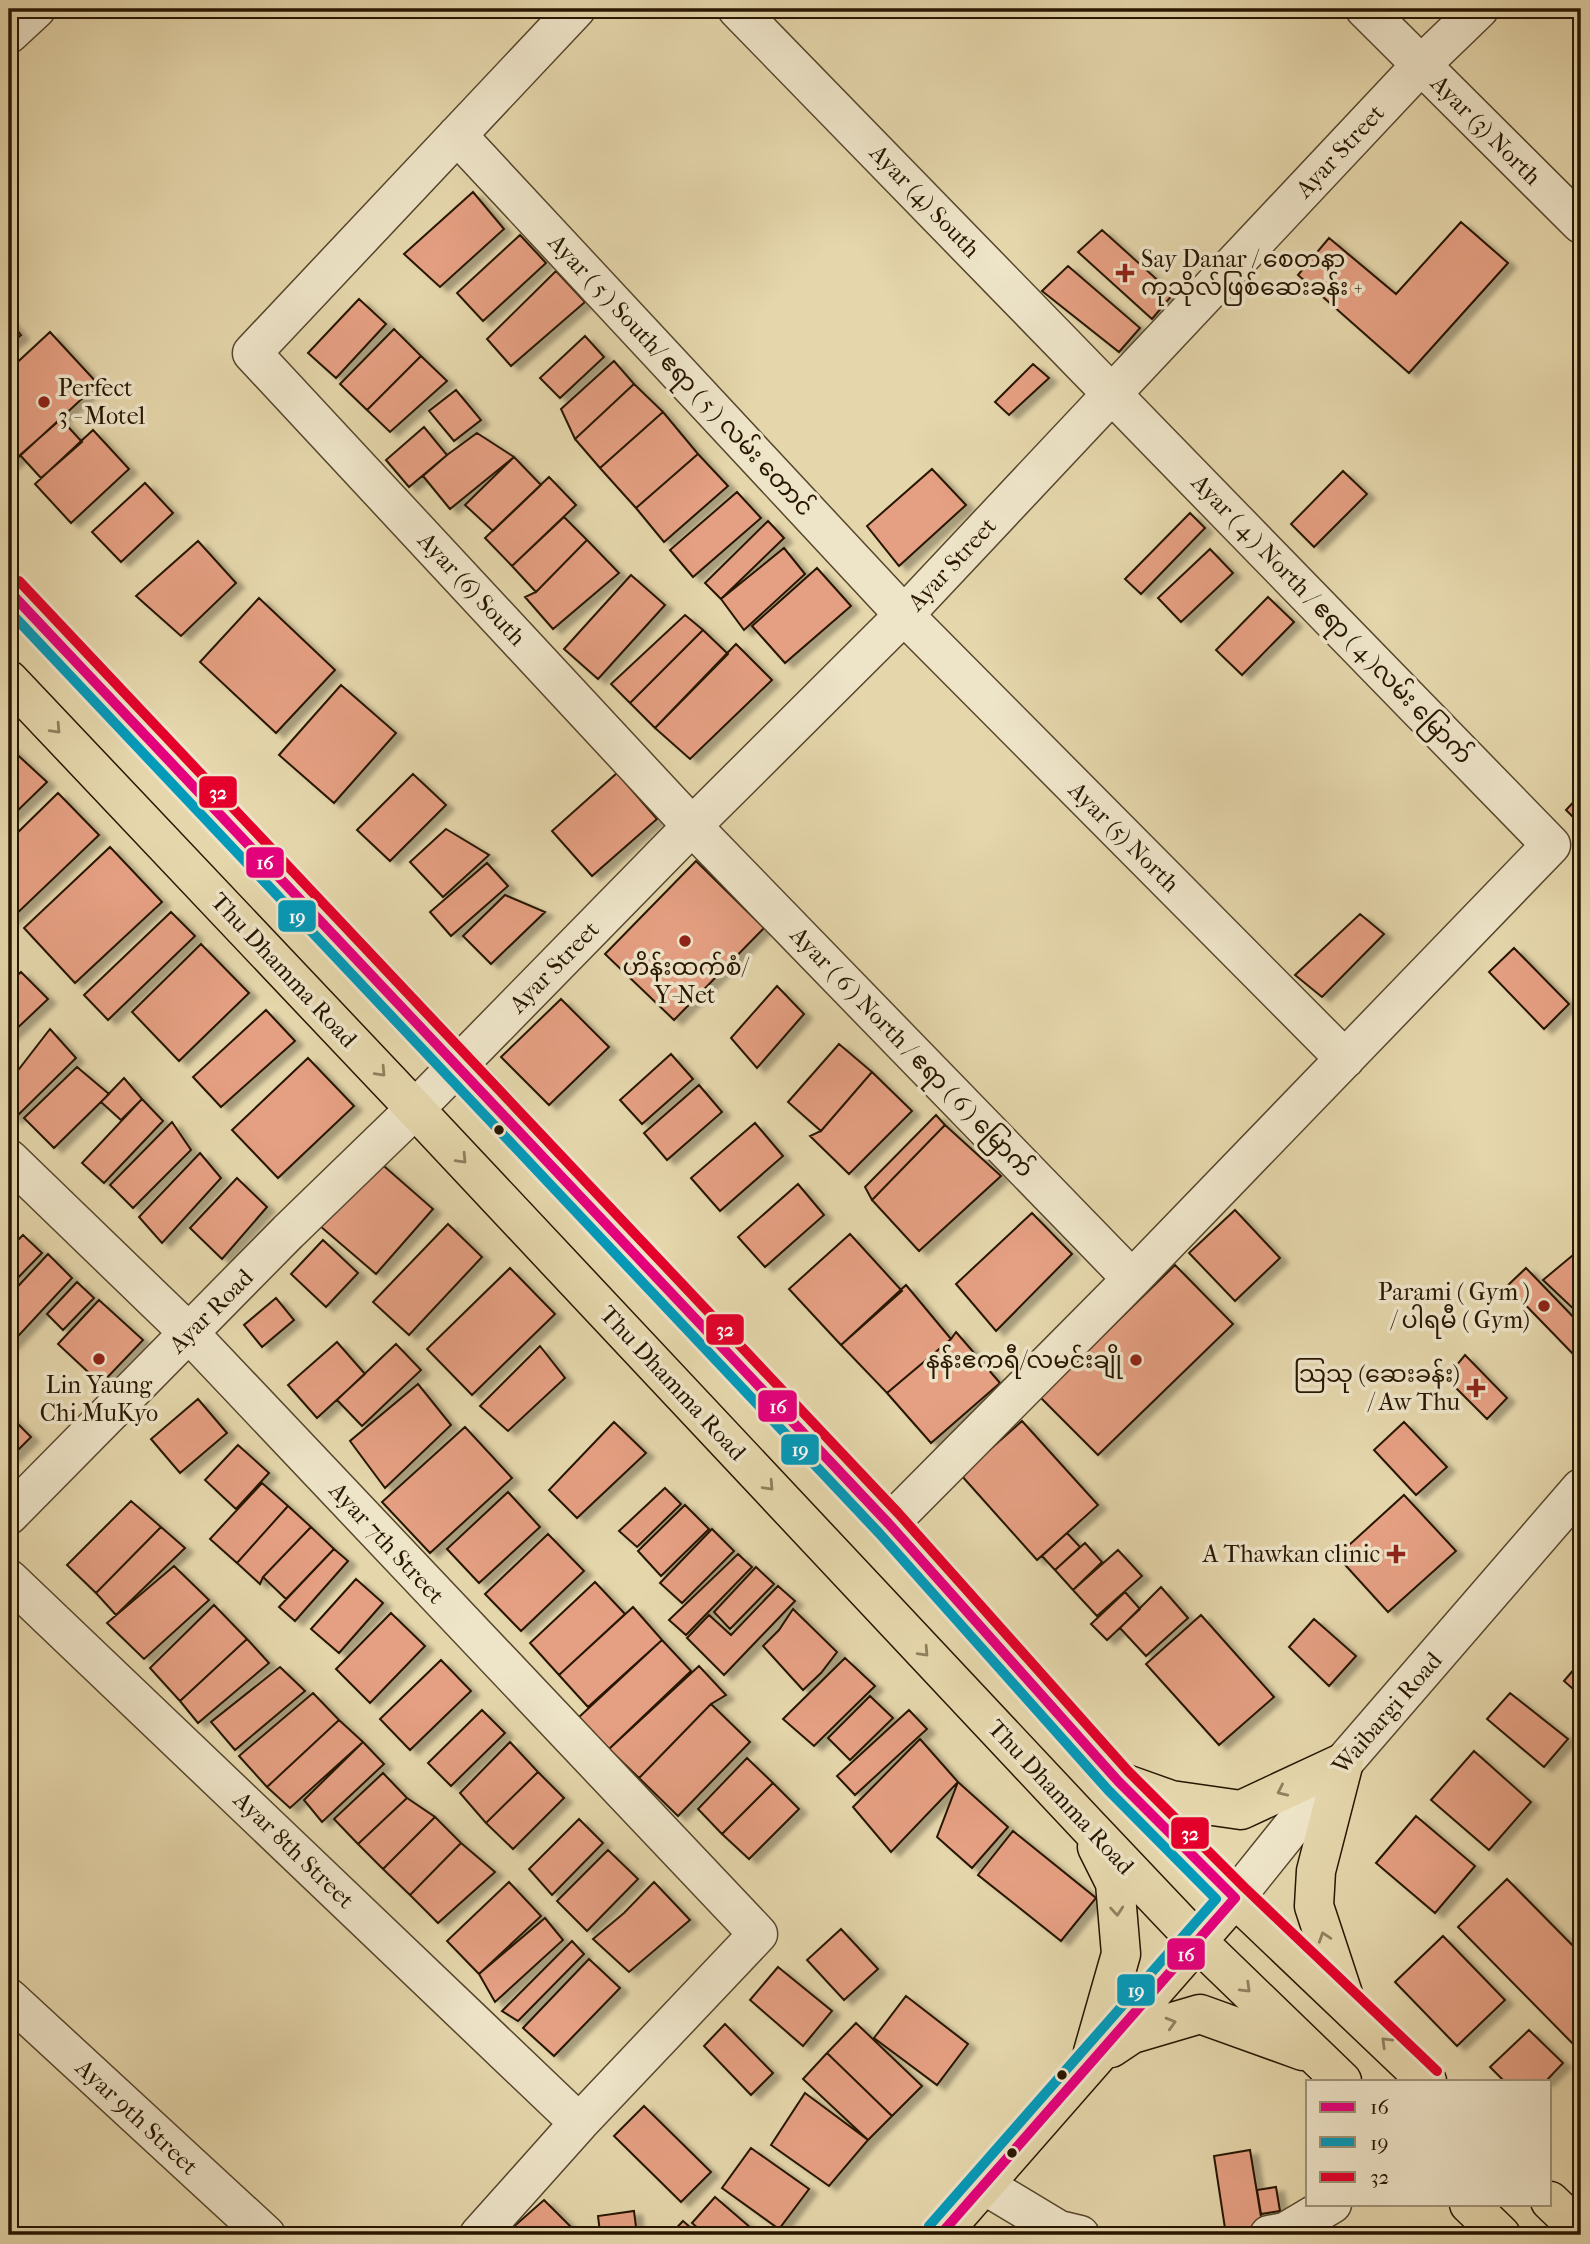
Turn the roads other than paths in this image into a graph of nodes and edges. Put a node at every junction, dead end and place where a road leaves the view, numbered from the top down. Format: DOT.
graph roads {
  1 [pos="36,9"];
  2 [pos="576,9"];
  3 [pos="737,9"];
  4 [pos="1365,9"];
  5 [pos="1479,9"];
  6 [pos="9,34"];
  7 [pos="1421,65"];
  8 [pos="457,135"];
  9 [pos="1581,224"];
  10 [pos="1112,393"];
  11 [pos="9,591"];
  12 [pos="904,615"];
  13 [pos="9,680"];
  14 [pos="692,826"];
  15 [pos="1345,1059"];
  16 [pos="458,1065"];
  17 [pos="415,1109"];
  18 [pos="9,1159"];
  19 [pos="1132,1279"];
  20 [pos="189,1333"];
  21 [pos="1581,1488"];
  22 [pos="9,1515"];
  23 [pos="889,1524"];
  24 [pos="9,1578"];
  25 [pos="1344,1762"];
  26 [pos="1118,1781"];
  27 [pos="1087,1825"];
  28 [pos="1235,1898"];
  29 [pos="1197,1941"];
  30 [pos="9,1998"];
  31 [pos="1345,2002"];
  32 [pos="1315,2055"];
  33 [pos="1089,2064"];
  34 [pos="1341,2080"];
  35 [pos="1426,2080"];
  36 [pos="579,2123"];
  37 [pos="984,2185"];
  38 [pos="1552,2203"];
  39 [pos="1329,2206"];
  40 [pos="1471,2206"];
  41 [pos="1581,2231"];
  42 [pos="266,2235"];
  43 [pos="479,2235"];
  44 [pos="940,2235"];
  45 [pos="1080,2235"];
  46 [pos="1269,2235"];
  47 [pos="1502,2235"];
  1 -- 6 [label="street"];
  2 -- 8 [label="street"];
  3 -- 10 [label="street, Ayar (4) South"];
  4 -- 7 [label="street, Ayar (3) North"];
  5 -- 7 [label="street, Ayar Street"];
  7 -- 9 [label="street, Ayar (3) North"];
  7 -- 10 [label="street, Ayar Street"];
  8 -- 12 [label="street, Ayar ( 5 ) South/ ဧရာ ( 5 ) လမ်း တောင်"];
  8 -- 14 [label="street, Ayar (6) South"];
  10 -- 12 [label="street, Ayar Street"];
  10 -- 15 [label="street, Ayar ( 4 ) North / ဧရာ ( 4 )လမ်း မြောက်"];
  11 -- 16 [label="main road"];
  12 -- 14 [label="street, Ayar Street"];
  12 -- 15 [label="street, Ayar (5) North"];
  13 -- 17 [label="main road, Thu Dhamma Road, one-way"];
  14 -- 16 [label="street, Ayar Street"];
  14 -- 19 [label="street, Ayar ( 6 ) North / ဧရာ ( 6 ) မြောက်"];
  15 -- 19 [label="street"];
  16 -- 17 [label="street, Ayar Street"];
  16 -- 23 [label="main road"];
  17 -- 20 [label="street, Ayar Road"];
  17 -- 27 [label="main road, Thu Dhamma Road, one-way"];
  18 -- 20 [label="street, Ayar 7th Street"];
  19 -- 23 [label="street"];
  20 -- 22 [label="street, Ayar Road"];
  20 -- 36 [label="street, Ayar 7th Street"];
  21 -- 25 [label="street, Waibargi Road"];
  23 -- 26 [label="main road"];
  24 -- 36 [label="street, Ayar 8th Street"];
  25 -- 26 [label="main road, one-way"];
  25 -- 28 [label="street, Waibargi Road"];
  31 -- 25 [label="main road, one-way"];
  26 -- 28 [label="main road"];
  27 -- 29 [label="main road, Thu Dhamma Road"];
  27 -- 33 [label="main road, one-way"];
  28 -- 29 [label="main road, Waibargi Road"];
  28 -- 31 [label="main road"];
  29 -- 32 [label="main road, Thu Dhamma Road, one-way"];
  29 -- 33 [label="main road, Waibargi Road"];
  30 -- 42 [label="street, Ayar 9th Street"];
  35 -- 31 [label="main road, one-way"];
  33 -- 32 [label="main road, one-way"];
  32 -- 34 [label="main road, Thu Dhamma Road"];
  33 -- 37 [label="main road"];
  36 -- 43 [label="street"];
  37 -- 44 [label="main road"];
  37 -- 45 [label="street"];
  38 -- 41 [label="main road"];
  39 -- 46 [label="street"];
  40 -- 47 [label="main road"];
}
